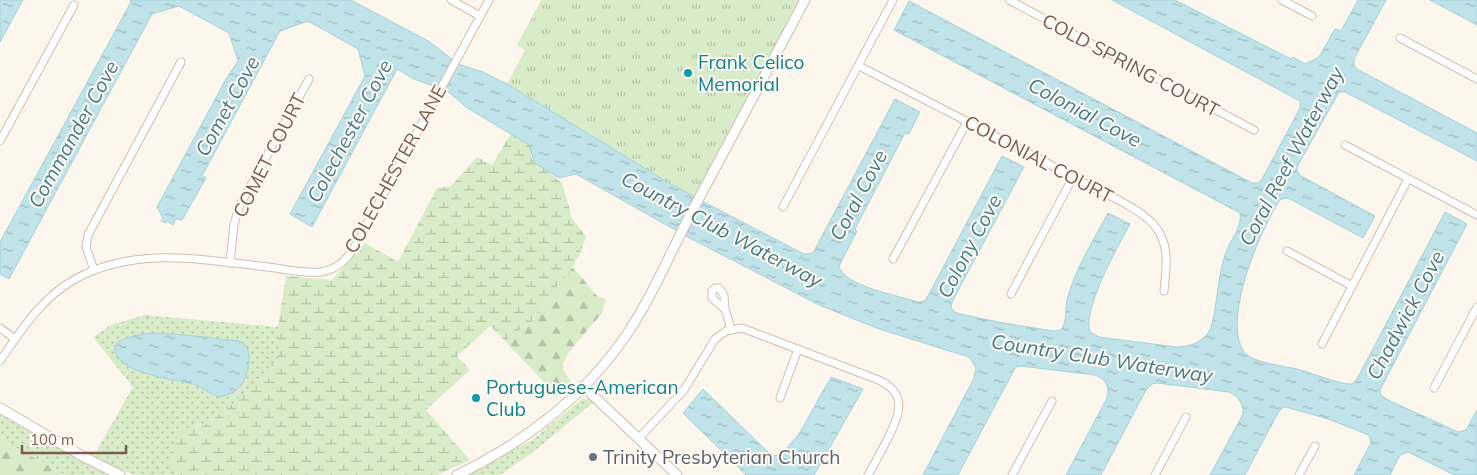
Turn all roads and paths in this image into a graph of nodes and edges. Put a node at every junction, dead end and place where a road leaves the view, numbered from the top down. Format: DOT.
graph roads {
  1 [pos="451,0"];
  2 [pos="489,0"];
  3 [pos="805,0"];
  4 [pos="893,0"];
  5 [pos="1009,0"];
  6 [pos="1282,0"];
  7 [pos="74,5"];
  8 [pos="480,16"];
  9 [pos="1312,16"];
  10 [pos="1400,38"];
  11 [pos="181,62"];
  12 [pos="859,66"];
  13 [pos="309,79"];
  14 [pos="1477,79"];
  15 [pos="967,122"];
  16 [pos="1254,130"];
  17 [pos="0,141"];
  18 [pos="1345,145"];
  19 [pos="1073,177"];
  20 [pos="1408,179"];
  21 [pos="783,207"];
  22 [pos="1477,216"];
  23 [pos="1287,251"];
  24 [pos="893,259"];
  25 [pos="230,262"];
  26 [pos="94,270"];
  27 [pos="1352,286"];
  28 [pos="1164,291"];
  29 [pos="1011,294"];
  30 [pos="1477,307"];
  31 [pos="725,309"];
  32 [pos="0,328"];
  33 [pos="731,329"];
  34 [pos="15,338"];
  35 [pos="1322,344"];
  36 [pos="798,349"];
  37 [pos="0,361"];
  38 [pos="583,386"];
  39 [pos="1434,388"];
  40 [pos="780,398"];
  41 [pos="1052,401"];
  42 [pos="0,408"];
  43 [pos="1186,417"];
  44 [pos="639,438"];
  45 [pos="1315,446"];
  46 [pos="120,475"];
  47 [pos="457,475"];
  48 [pos="677,475"];
  49 [pos="868,475"];
  50 [pos="1012,475"];
  51 [pos="1155,475"];
  52 [pos="1299,475"];
  1 -- 8 [label="street"];
  2 -- 8 [label="street, COLECHESTER LANE"];
  3 -- 38 [label="street"];
  4 -- 12 [label="street"];
  5 -- 16 [label="street, COLD SPRING COURT"];
  6 -- 9 [label="street"];
  7 -- 17 [label="street"];
  8 -- 25 [label="street, COLECHESTER LANE"];
  10 -- 14 [label="street"];
  11 -- 26 [label="street"];
  12 -- 15 [label="street, COLONIAL COURT"];
  12 -- 21 [label="street"];
  13 -- 25 [label="street, COMET COURT"];
  15 -- 19 [label="street, COLONIAL COURT"];
  15 -- 24 [label="street"];
  18 -- 20 [label="street"];
  19 -- 28 [label="street, COLONIAL COURT"];
  19 -- 29 [label="street"];
  20 -- 22 [label="street"];
  20 -- 27 [label="street"];
  23 -- 27 [label="street"];
  25 -- 26 [label="street, COLECHESTER LANE"];
  26 -- 34 [label="street, COLECHESTER LANE"];
  27 -- 35 [label="street"];
  30 -- 39 [label="street"];
  31 -- 33 [label="street"];
  32 -- 34 [label="street"];
  33 -- 36 [label="street"];
  33 -- 44 [label="street"];
  34 -- 37 [label="street, COLECHESTER LANE"];
  36 -- 40 [label="street"];
  36 -- 49 [label="street"];
  38 -- 44 [label="street"];
  38 -- 47 [label="street"];
  41 -- 50 [label="street"];
  42 -- 46 [label="street"];
  43 -- 51 [label="street"];
  44 -- 48 [label="street"];
  45 -- 52 [label="street"];
}
